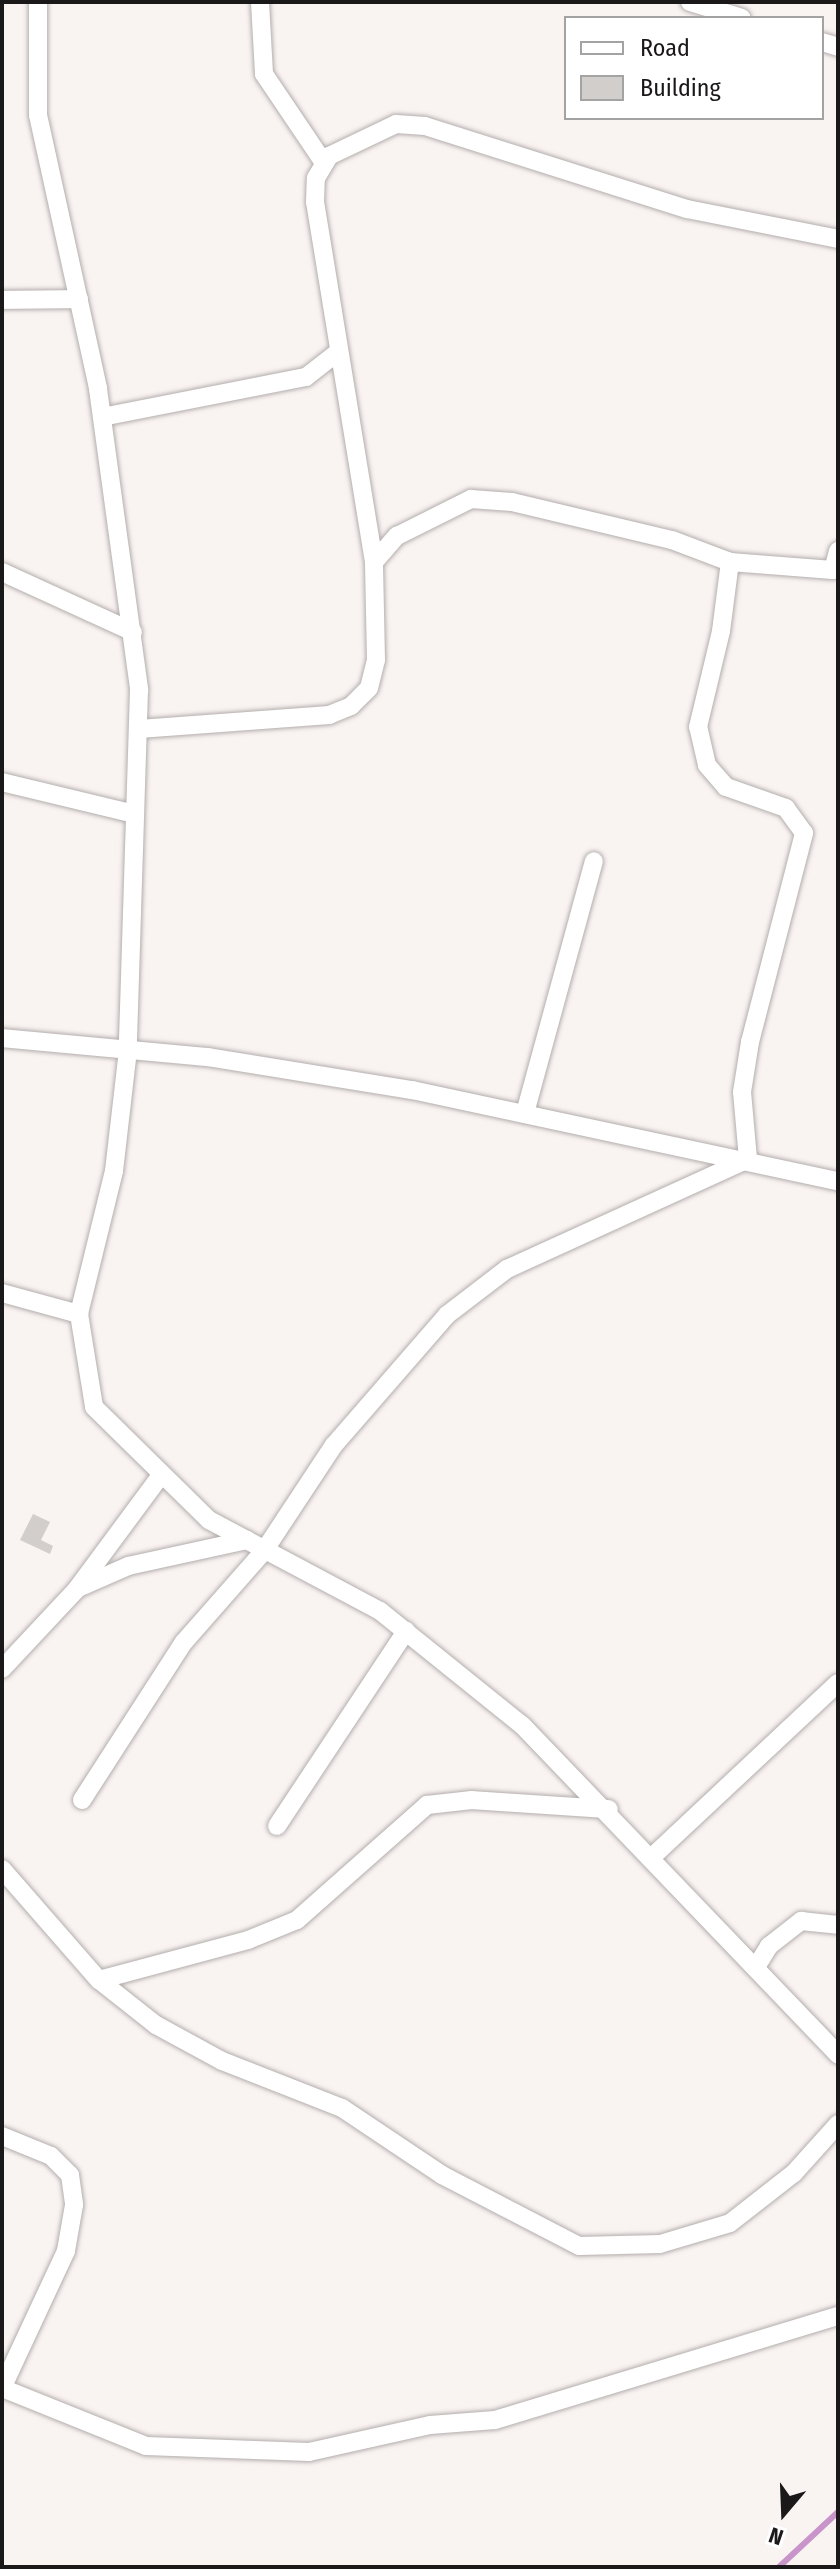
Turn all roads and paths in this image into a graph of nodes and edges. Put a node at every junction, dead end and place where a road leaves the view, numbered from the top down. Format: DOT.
graph roads {
  1 [pos="38,2"];
  2 [pos="260,2"];
  3 [pos="690,2"];
  4 [pos="736,16"];
  5 [pos="324,163"];
  6 [pos="838,239"];
  7 [pos="79,299"];
  8 [pos="2,300"];
  9 [pos="337,353"];
  10 [pos="102,417"];
  11 [pos="838,551"];
  12 [pos="374,562"];
  13 [pos="730,562"];
  14 [pos="836,570"];
  15 [pos="2,572"];
  16 [pos="133,632"];
  17 [pos="139,729"];
  18 [pos="2,782"];
  19 [pos="134,814"];
  20 [pos="594,861"];
  21 [pos="2,1038"];
  22 [pos="128,1050"];
  23 [pos="525,1113"];
  24 [pos="748,1159"];
  25 [pos="838,1181"];
  26 [pos="2,1293"];
  27 [pos="79,1314"];
  28 [pos="159,1478"];
  29 [pos="247,1540"];
  30 [pos="264,1551"];
  31 [pos="76,1590"];
  32 [pos="406,1631"];
  33 [pos="2,1669"];
  34 [pos="838,1683"];
  35 [pos="82,1800"];
  36 [pos="609,1809"];
  37 [pos="277,1826"];
  38 [pos="653,1856"];
  39 [pos="2,1869"];
  40 [pos="838,1925"];
  41 [pos="756,1967"];
  42 [pos="99,1980"];
  43 [pos="838,2055"];
  44 [pos="838,2124"];
  45 [pos="2,2136"];
  46 [pos="838,2316"];
  47 [pos="2,2388"];
  1 -- 7 [label="street"];
  2 -- 5 [label="street"];
  3 -- 4 [label="street"];
  5 -- 6 [label="street"];
  5 -- 9 [label="street"];
  7 -- 8 [label="street"];
  7 -- 10 [label="street"];
  9 -- 10 [label="street"];
  9 -- 12 [label="street"];
  10 -- 16 [label="street"];
  11 -- 14 [label="street"];
  12 -- 13 [label="street"];
  12 -- 17 [label="street"];
  13 -- 14 [label="street"];
  13 -- 24 [label="street"];
  15 -- 16 [label="street"];
  16 -- 17 [label="street"];
  17 -- 19 [label="street"];
  18 -- 19 [label="street"];
  19 -- 22 [label="street"];
  20 -- 23 [label="street"];
  21 -- 22 [label="street"];
  22 -- 23 [label="street"];
  22 -- 27 [label="street"];
  23 -- 24 [label="street"];
  24 -- 25 [label="street"];
  24 -- 30 [label="street"];
  26 -- 27 [label="street"];
  27 -- 28 [label="street"];
  28 -- 29 [label="street"];
  28 -- 31 [label="street"];
  29 -- 30 [label="street"];
  29 -- 31 [label="street"];
  30 -- 32 [label="street"];
  30 -- 35 [label="street"];
  31 -- 33 [label="street"];
  32 -- 36 [label="street"];
  32 -- 37 [label="street"];
  34 -- 38 [label="street"];
  36 -- 38 [label="street"];
  36 -- 42 [label="street"];
  38 -- 41 [label="street"];
  39 -- 42 [label="street"];
  40 -- 41 [label="street"];
  41 -- 43 [label="street"];
  42 -- 44 [label="street"];
  45 -- 47 [label="street"];
  46 -- 47 [label="street"];
}
